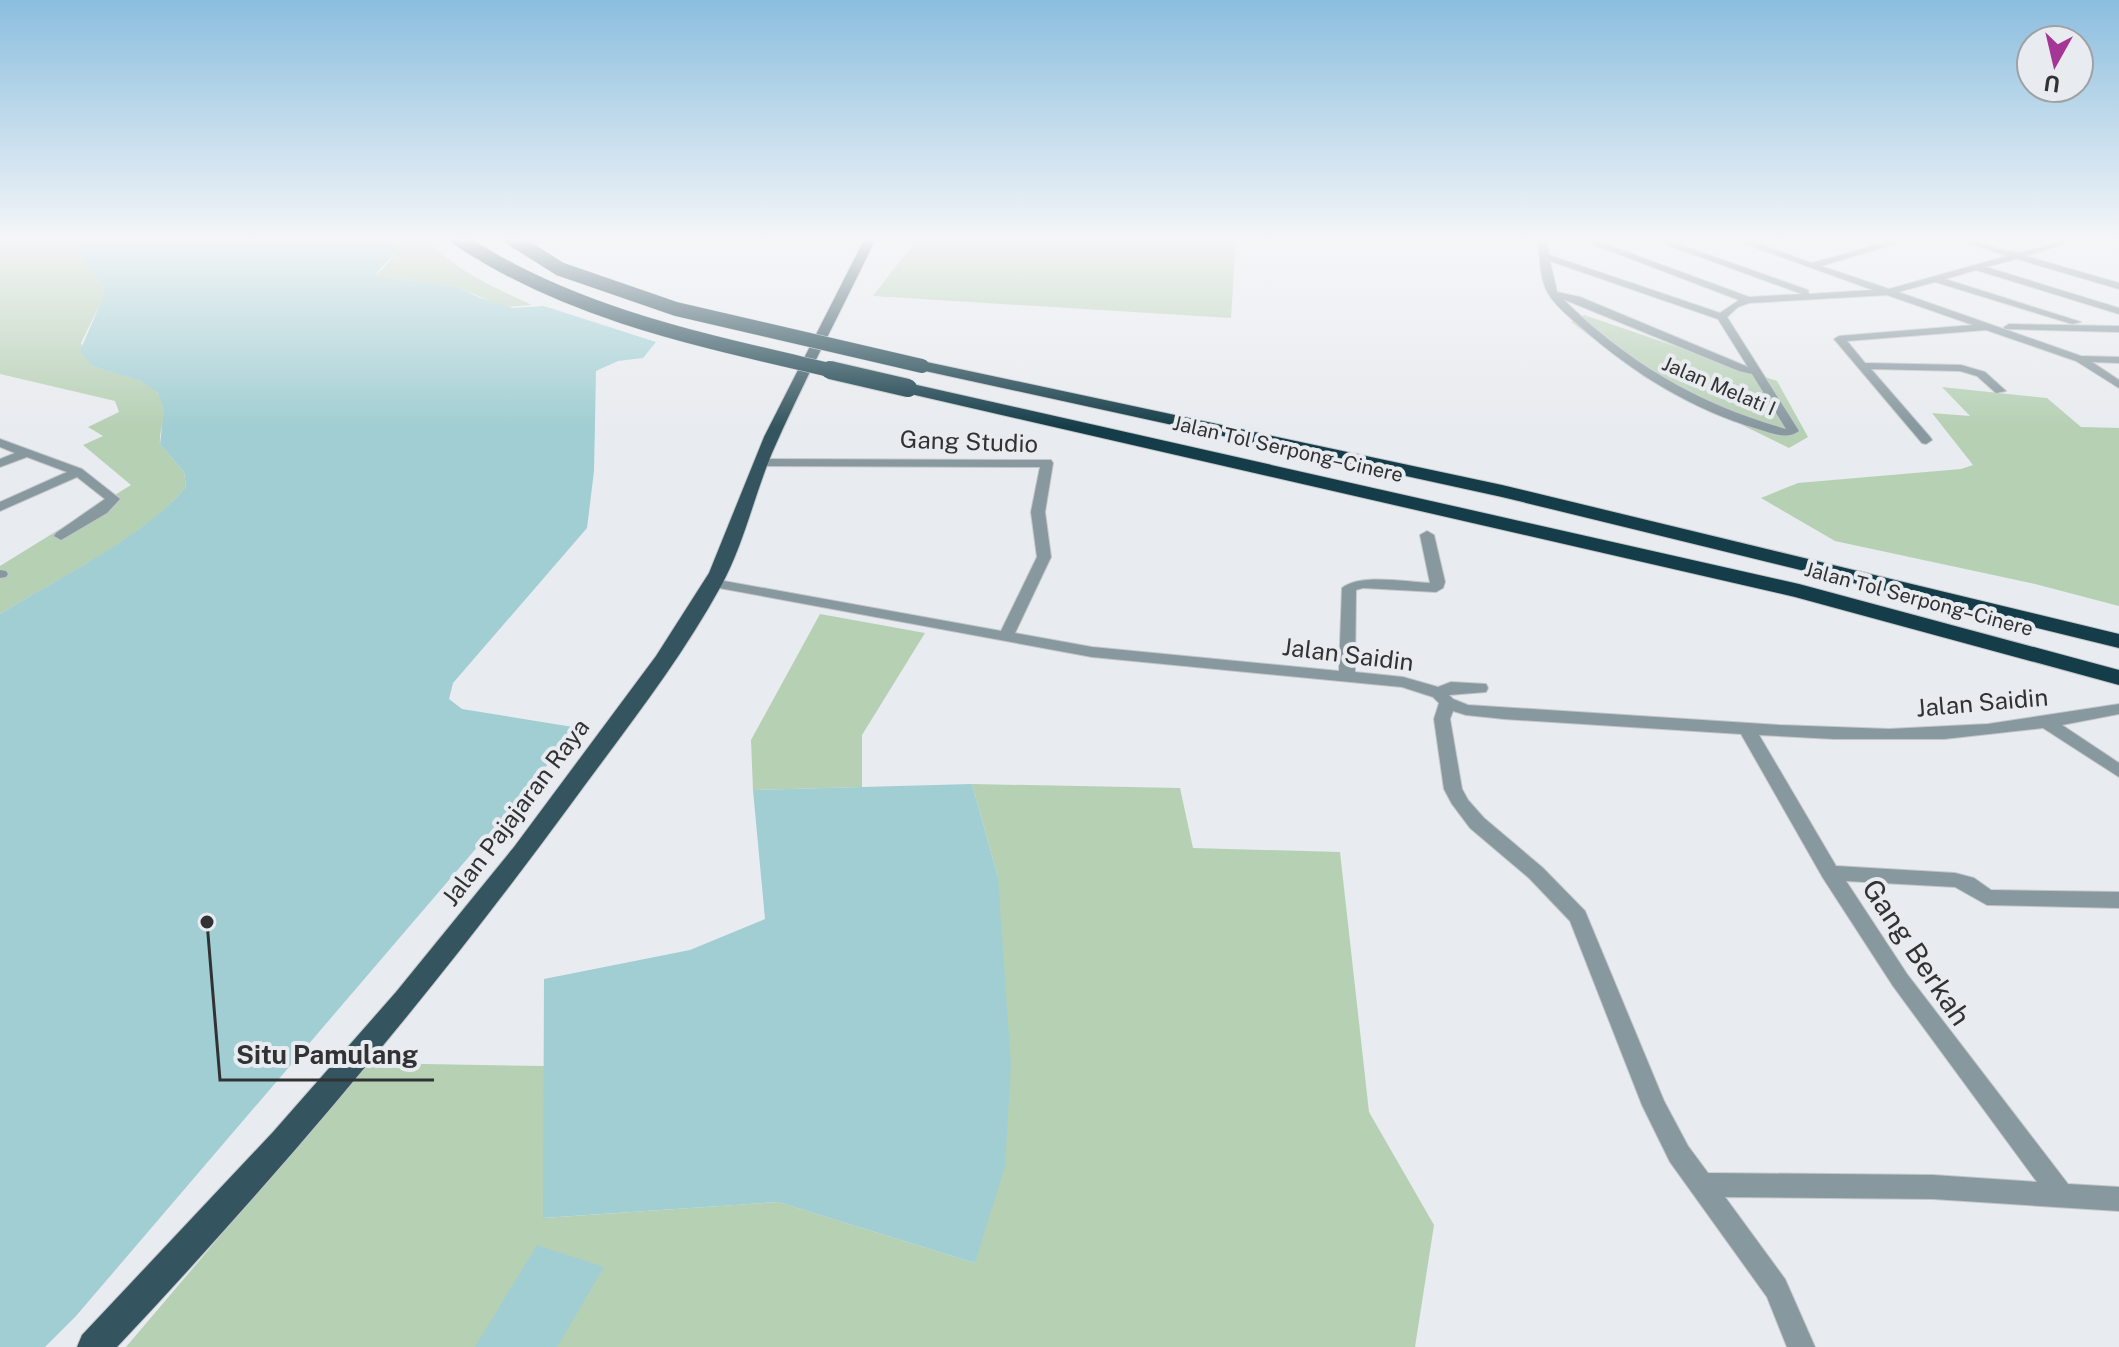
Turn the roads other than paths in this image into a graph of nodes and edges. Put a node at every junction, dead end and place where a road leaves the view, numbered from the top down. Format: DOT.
graph roads {
  1 [pos="571,301"];
  2 [pos="652,301"];
  3 [pos="840,301"];
  4 [pos="1561,301"];
  5 [pos="1581,301"];
  6 [pos="1675,301"];
  7 [pos="1746,301"];
  8 [pos="1915,301"];
  9 [pos="2005,301"];
  10 [pos="2086,301"];
  11 [pos="2119,311"];
  12 [pos="1722,317"];
  13 [pos="1993,327"];
  14 [pos="2096,329"];
  15 [pos="2117,329"];
  16 [pos="2080,359"];
  17 [pos="2119,360"];
  18 [pos="1861,366"];
  19 [pos="1758,372"];
  20 [pos="2119,385"];
  21 [pos="2000,391"];
  22 [pos="1926,440"];
  23 [pos="0,443"];
  24 [pos="29,452"];
  25 [pos="0,463"];
  26 [pos="760,463"];
  27 [pos="78,472"];
  28 [pos="0,507"];
  29 [pos="1427,535"];
  30 [pos="61,536"];
  31 [pos="713,583"];
  32 [pos="1006,636"];
  33 [pos="2119,641"];
  34 [pos="1347,675"];
  35 [pos="2119,678"];
  36 [pos="1480,688"];
  37 [pos="1443,698"];
  38 [pos="2119,709"];
  39 [pos="2046,722"];
  40 [pos="1747,729"];
  41 [pos="2119,771"];
  42 [pos="1830,873"];
  43 [pos="2119,900"];
  44 [pos="1700,1185"];
  45 [pos="2060,1193"];
  46 [pos="2119,1199"];
  47 [pos="94,1347"];
  48 [pos="1801,1347"];
  1 -- 35 [label="highway, Jalan Tol Serpong–Cinere, bridge"];
  2 -- 33 [label="highway, Jalan Tol Serpong–Cinere, bridge"];
  3 -- 26 [label="main road, Jalan Pajajaran Raya"];
  4 -- 19 [label="street, Jalan Melati I"];
  5 -- 19 [label="street"];
  6 -- 12 [label="street"];
  7 -- 12 [label="street"];
  8 -- 13 [label="street"];
  9 -- 14 [label="street"];
  10 -- 11 [label="street"];
  12 -- 19 [label="street, Jalan Melati I"];
  13 -- 14 [label="street"];
  13 -- 16 [label="street"];
  13 -- 18 [label="street"];
  14 -- 15 [label="street"];
  16 -- 17 [label="street"];
  16 -- 20 [label="street"];
  18 -- 21 [label="street"];
  18 -- 22 [label="street"];
  23 -- 24 [label="street"];
  24 -- 25 [label="street"];
  24 -- 27 [label="street"];
  26 -- 31 [label="main road, Jalan Pajajaran Raya"];
  26 -- 32 [label="street, Gang Studio"];
  27 -- 28 [label="street"];
  27 -- 30 [label="street"];
  29 -- 34 [label="street"];
  31 -- 32 [label="street, Jalan Saidin"];
  31 -- 47 [label="main road, Jalan Pajajaran Raya"];
  32 -- 34 [label="street, Jalan Saidin"];
  34 -- 37 [label="street, Jalan Saidin"];
  36 -- 37 [label="street"];
  37 -- 40 [label="street, Jalan Saidin"];
  37 -- 44 [label="street"];
  38 -- 39 [label="street, Jalan Saidin"];
  39 -- 40 [label="street, Jalan Saidin"];
  39 -- 41 [label="street"];
  40 -- 42 [label="street, Gang Berkah"];
  42 -- 43 [label="street"];
  42 -- 45 [label="street, Gang Berkah"];
  44 -- 45 [label="street"];
  44 -- 48 [label="street"];
  45 -- 46 [label="street"];
}
